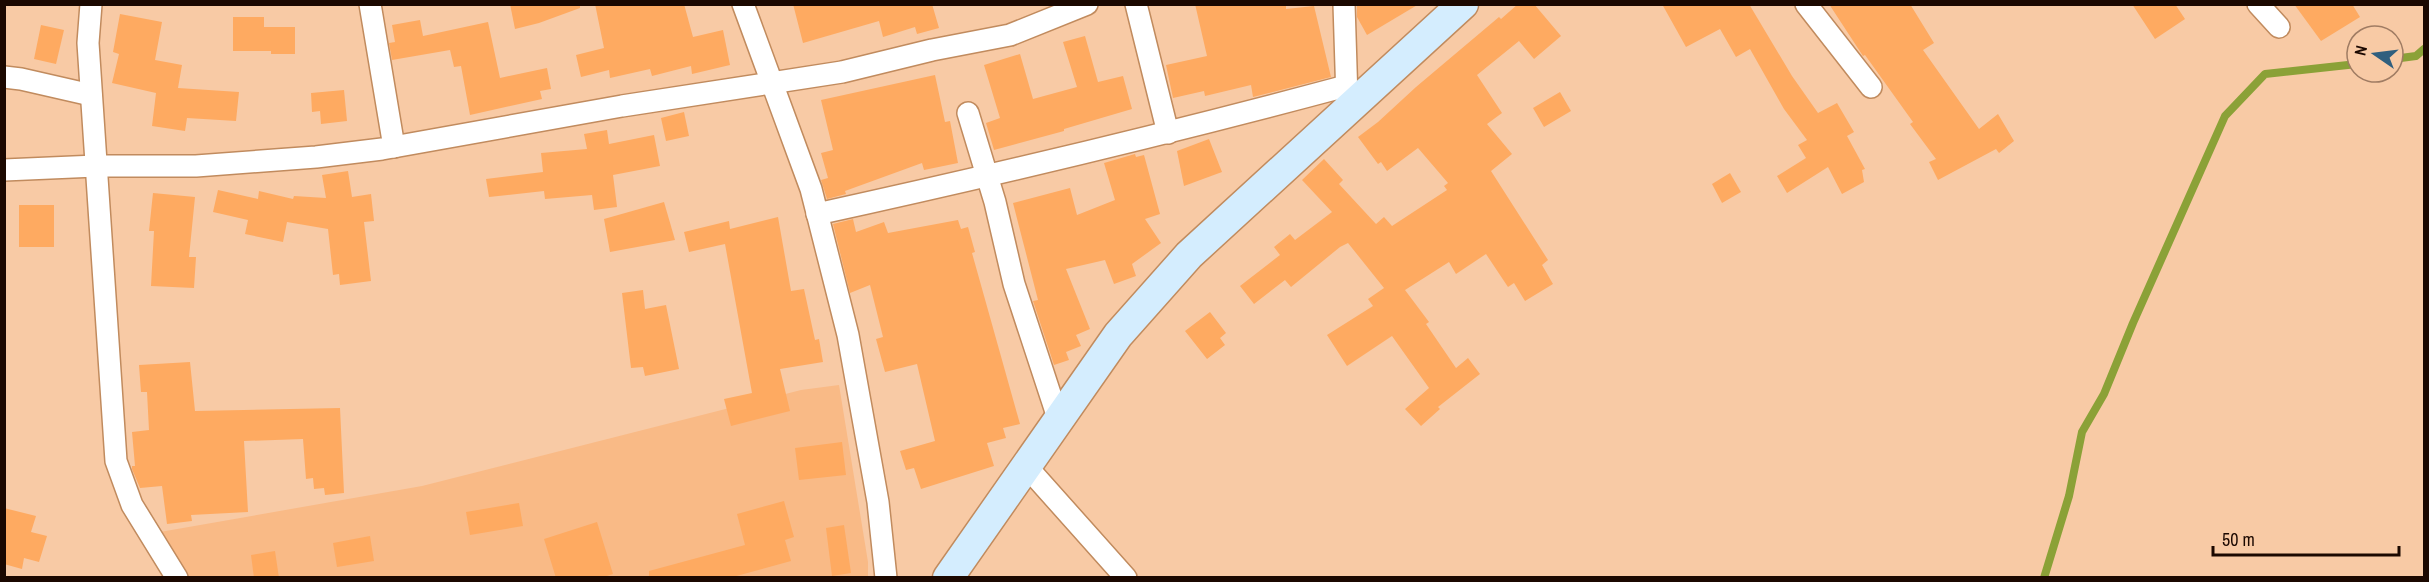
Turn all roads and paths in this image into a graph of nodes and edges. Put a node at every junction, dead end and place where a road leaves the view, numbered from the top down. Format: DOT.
graph roads {
  1 [pos="91,4"];
  2 [pos="370,4"];
  3 [pos="743,4"];
  4 [pos="1087,4"];
  5 [pos="1136,4"];
  6 [pos="1344,4"];
  7 [pos="1463,4"];
  8 [pos="1806,4"];
  9 [pos="2258,4"];
  10 [pos="2279,27"];
  11 [pos="4,77"];
  12 [pos="773,83"];
  13 [pos="1871,87"];
  14 [pos="92,95"];
  15 [pos="1347,97"];
  16 [pos="968,113"];
  17 [pos="1168,133"];
  18 [pos="394,147"];
  19 [pos="96,166"];
  20 [pos="4,170"];
  21 [pos="988,177"];
  22 [pos="817,214"];
  23 [pos="1059,421"];
  24 [pos="1027,467"];
  25 [pos="177,578"];
  26 [pos="886,578"];
  27 [pos="948,578"];
  28 [pos="1126,578"];
  1 -- 14 [label="street"];
  2 -- 18 [label="street"];
  3 -- 12 [label="street"];
  4 -- 12 [label="street"];
  5 -- 17 [label="street"];
  6 -- 15 [label="street"];
  7 -- 15 [label="main road"];
  8 -- 13 [label="street"];
  9 -- 10 [label="street"];
  11 -- 14 [label="street"];
  12 -- 18 [label="street"];
  12 -- 22 [label="street"];
  14 -- 19 [label="street"];
  15 -- 17 [label="street"];
  15 -- 23 [label="main road"];
  16 -- 21 [label="street"];
  17 -- 21 [label="street"];
  18 -- 19 [label="street"];
  19 -- 20 [label="street"];
  19 -- 25 [label="street"];
  21 -- 22 [label="street"];
  21 -- 23 [label="street"];
  22 -- 26 [label="street"];
  23 -- 24 [label="main road"];
  24 -- 27 [label="main road"];
  24 -- 28 [label="street"];
}
